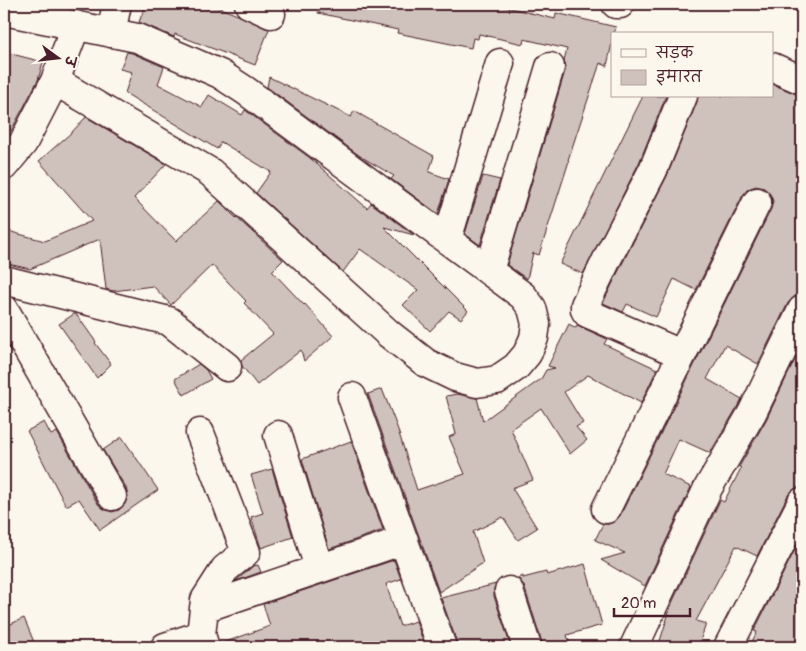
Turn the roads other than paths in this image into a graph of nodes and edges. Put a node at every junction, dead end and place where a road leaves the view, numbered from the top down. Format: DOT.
graph roads {
  1 [pos="117,4"];
  2 [pos="4,11"];
  3 [pos="76,25"];
  4 [pos="111,33"];
  5 [pos="500,63"];
  6 [pos="550,68"];
  7 [pos="774,68"];
  8 [pos="802,80"];
  9 [pos="55,81"];
  10 [pos="682,98"];
  11 [pos="4,166"];
  12 [pos="757,202"];
  13 [pos="447,240"];
  14 [pos="489,271"];
  15 [pos="4,280"];
  16 [pos="4,309"];
  17 [pos="802,310"];
  18 [pos="681,354"];
  19 [pos="227,367"];
  20 [pos="352,397"];
  21 [pos="200,433"];
  22 [pos="278,435"];
  23 [pos="112,496"];
  24 [pos="802,502"];
  25 [pos="606,509"];
  26 [pos="404,540"];
  27 [pos="319,568"];
  28 [pos="509,591"];
  29 [pos="204,608"];
  30 [pos="203,641"];
  31 [pos="165,647"];
  32 [pos="442,647"];
  33 [pos="527,647"];
  34 [pos="634,647"];
  35 [pos="728,647"];
  1 -- 4 [label="street"];
  2 -- 3 [label="street"];
  3 -- 4 [label="street"];
  3 -- 9 [label="street"];
  4 -- 13 [label="street"];
  5 -- 13 [label="street"];
  6 -- 14 [label="street"];
  7 -- 8 [label="street"];
  9 -- 11 [label="street"];
  9 -- 14 [label="street"];
  10 -- 18 [label="street"];
  12 -- 18 [label="street"];
  13 -- 14 [label="street"];
  15 -- 19 [label="street"];
  16 -- 23 [label="street"];
  17 -- 34 [label="street"];
  18 -- 25 [label="street"];
  20 -- 26 [label="street"];
  21 -- 29 [label="street"];
  22 -- 27 [label="street"];
  24 -- 35 [label="street"];
  26 -- 27 [label="street"];
  26 -- 32 [label="street"];
  27 -- 29 [label="street"];
  28 -- 33 [label="street"];
  29 -- 30 [label="street"];
  30 -- 31 [label="street"];
}
